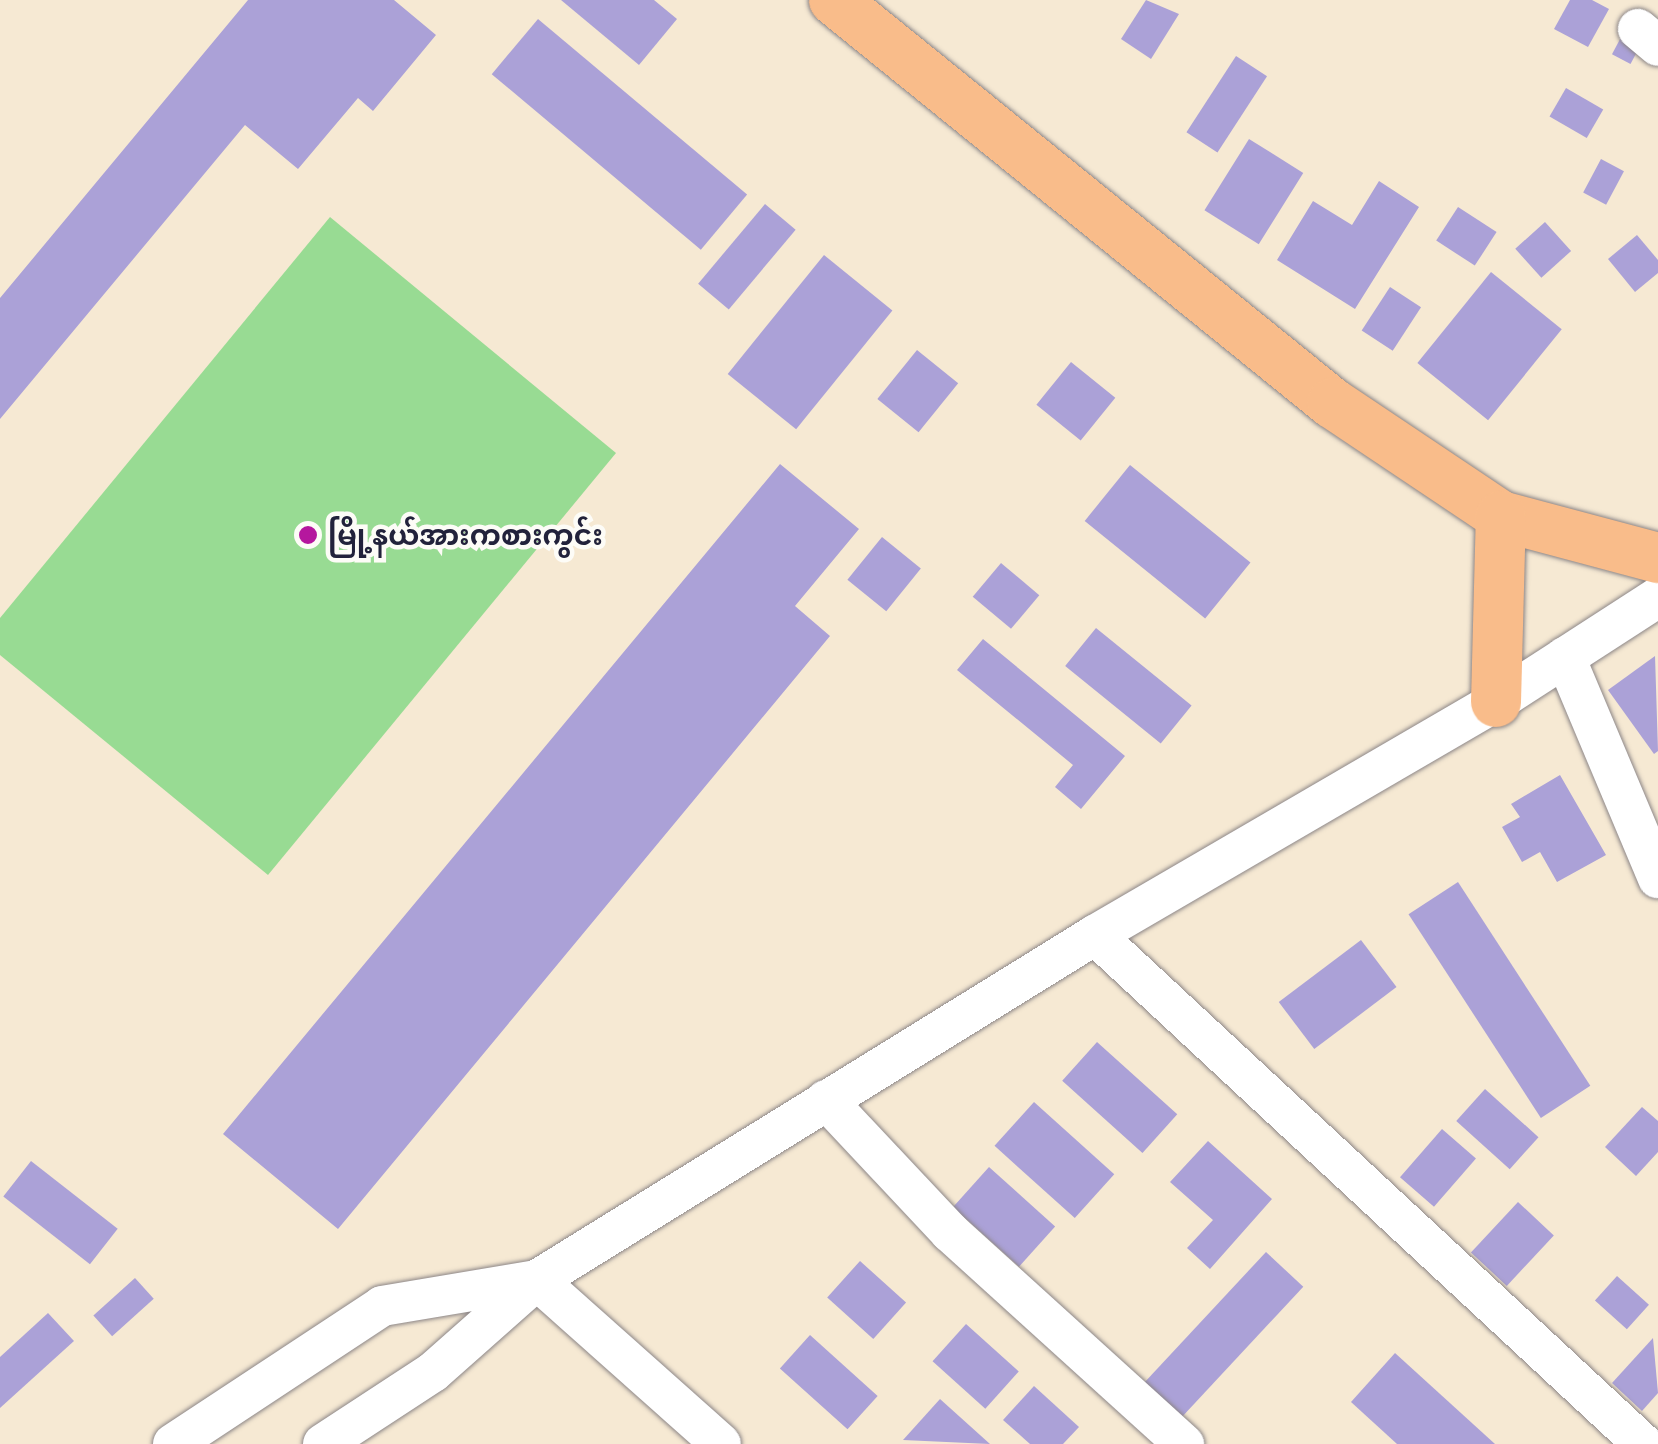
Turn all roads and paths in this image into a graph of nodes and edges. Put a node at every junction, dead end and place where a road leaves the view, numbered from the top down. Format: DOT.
graph roads {
  1 [pos="834,0"];
  2 [pos="1501,516"];
  3 [pos="1658,558"];
  4 [pos="1658,597"];
  5 [pos="1565,657"];
  6 [pos="1496,702"];
  7 [pos="1658,878"];
  8 [pos="1095,935"];
  9 [pos="826,1100"];
  10 [pos="536,1280"];
  11 [pos="173,1444"];
  12 [pos="323,1444"];
  13 [pos="721,1444"];
  14 [pos="1184,1444"];
  15 [pos="1642,1444"];
  1 -- 2 [label="main road"];
  2 -- 3 [label="main road"];
  2 -- 6 [label="main road"];
  4 -- 5 [label="street"];
  5 -- 6 [label="street"];
  5 -- 7 [label="street"];
  6 -- 8 [label="street"];
  8 -- 9 [label="street"];
  8 -- 15 [label="street"];
  9 -- 10 [label="street"];
  9 -- 14 [label="street"];
  10 -- 11 [label="street"];
  10 -- 12 [label="street"];
  10 -- 13 [label="street"];
}
